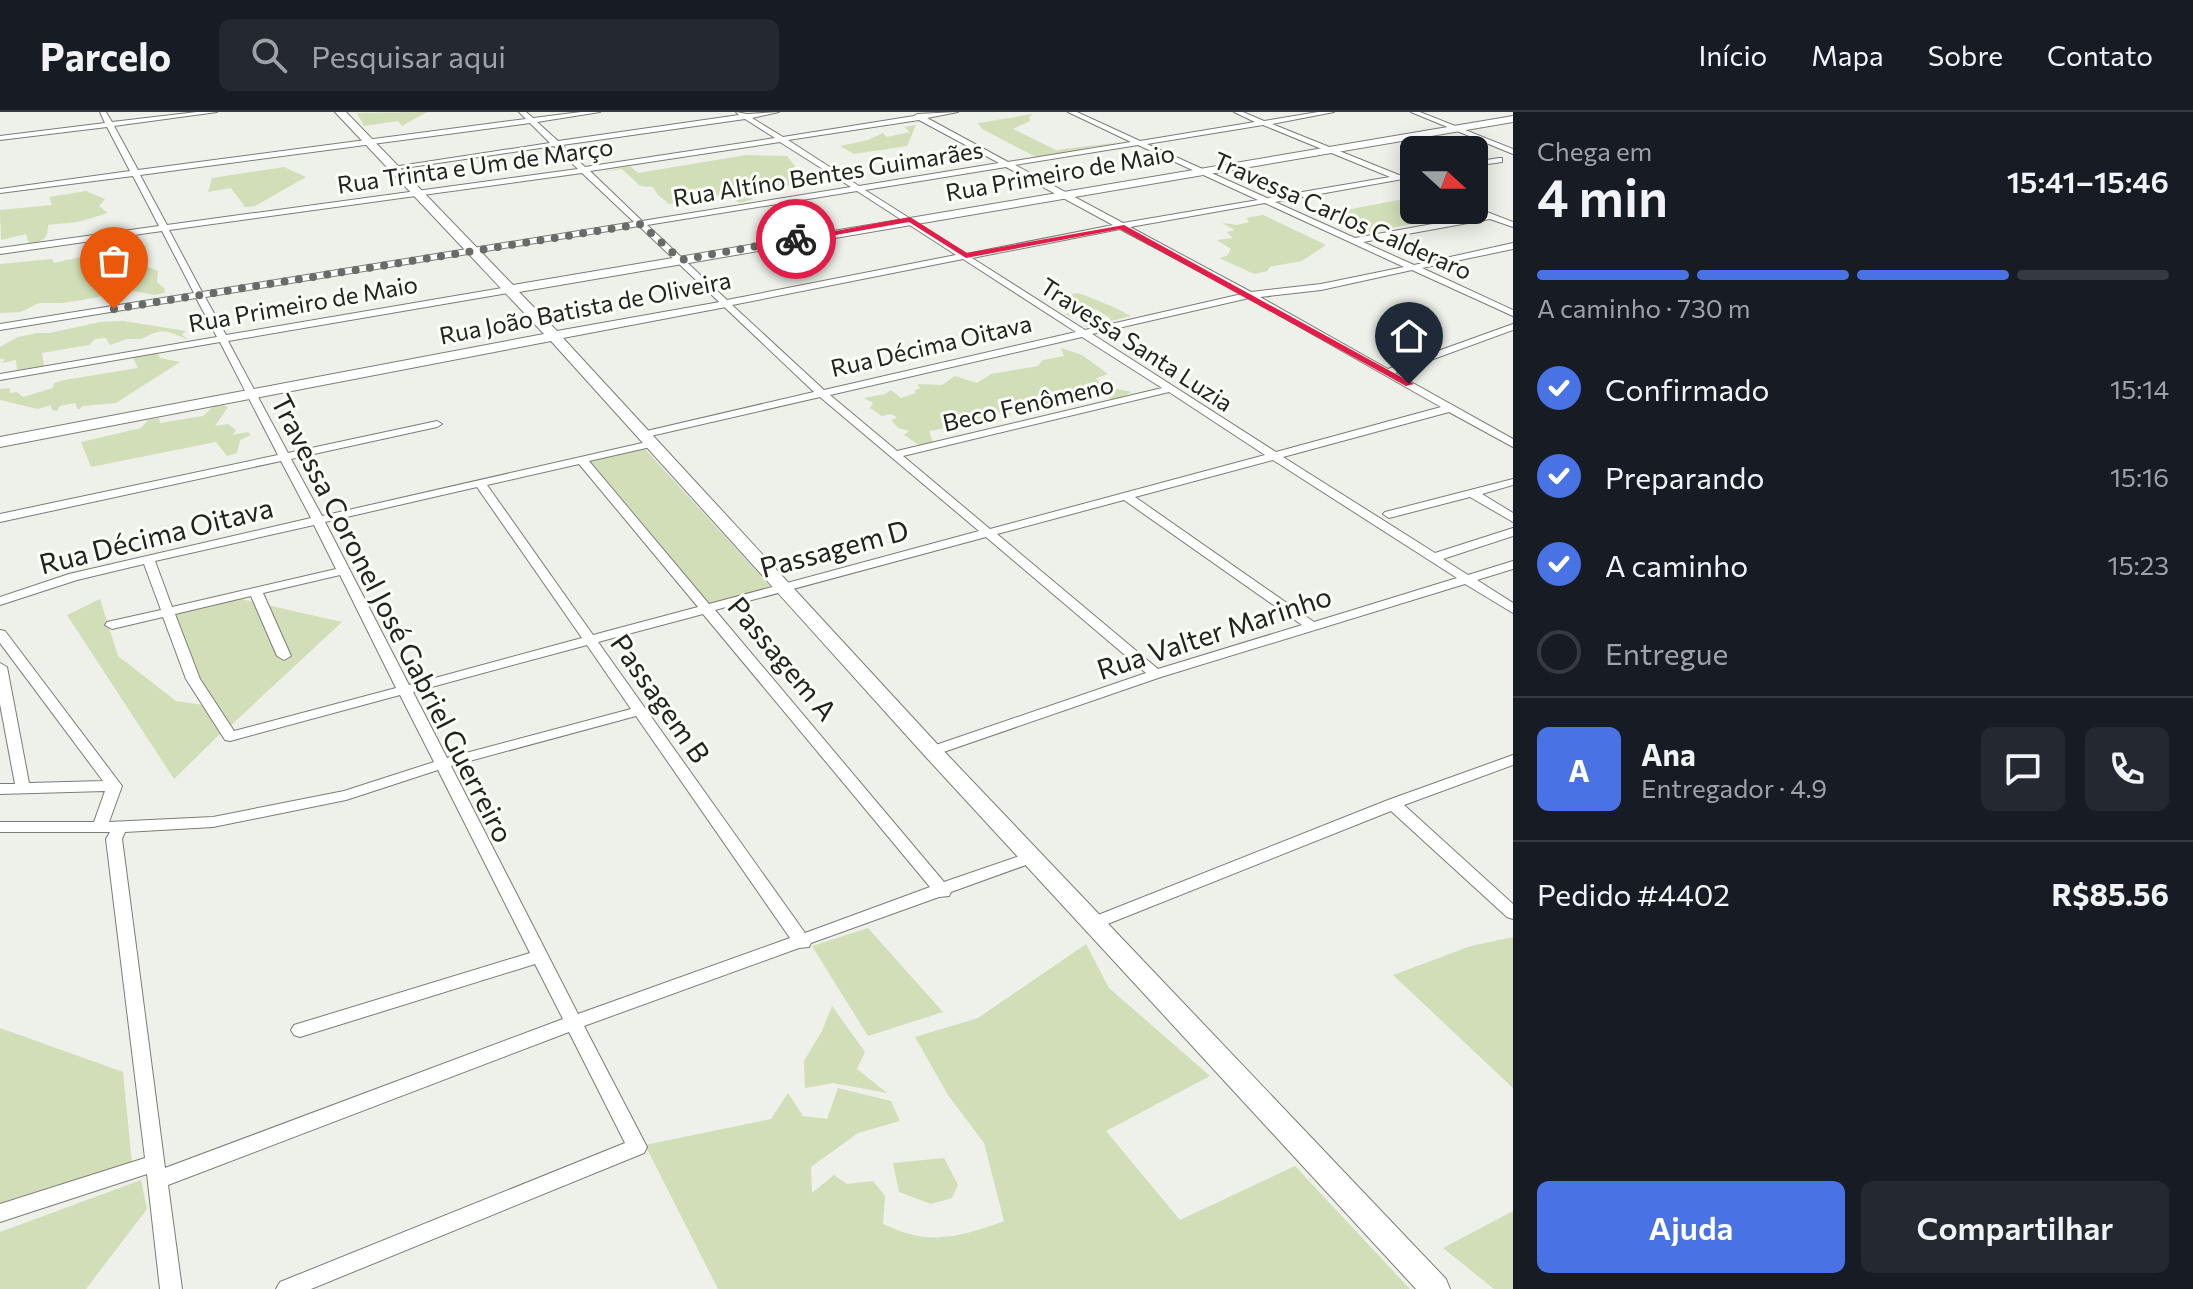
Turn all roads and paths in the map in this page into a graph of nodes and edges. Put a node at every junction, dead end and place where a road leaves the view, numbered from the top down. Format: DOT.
graph roads {
  1 [pos="214,112"];
  2 [pos="340,112"];
  3 [pos="350,112"];
  4 [pos="522,112"];
  5 [pos="597,112"];
  6 [pos="776,112"];
  7 [pos="910,112"];
  8 [pos="955,112"];
  9 [pos="1071,112"];
  10 [pos="1237,112"];
  11 [pos="1331,112"];
  12 [pos="1414,112"];
  13 [pos="743,114"];
  14 [pos="919,117"];
  15 [pos="106,118"];
  16 [pos="1513,119"];
  17 [pos="533,121"];
  18 [pos="1263,123"];
  19 [pos="1457,129"];
  20 [pos="0,138"];
  21 [pos="781,139"];
  22 [pos="372,143"];
  23 [pos="557,144"];
  24 [pos="1137,144"];
  25 [pos="1325,149"];
  26 [pos="1513,152"];
  27 [pos="1499,160"];
  28 [pos="1488,162"];
  29 [pos="1007,164"];
  30 [pos="395,167"];
  31 [pos="584,170"];
  32 [pos="1196,171"];
  33 [pos="137,174"];
  34 [pos="1398,178"];
  35 [pos="860,188"];
  36 [pos="416,190"];
  37 [pos="0,191"];
  38 [pos="1063,194"];
  39 [pos="1266,202"];
  40 [pos="1488,215"];
  41 [pos="1491,216"];
  42 [pos="910,220"];
  43 [pos="641,224"];
  44 [pos="1513,225"];
  45 [pos="1121,226"];
  46 [pos="166,229"];
  47 [pos="1352,241"];
  48 [pos="1513,246"];
  49 [pos="0,251"];
  50 [pos="470,251"];
  51 [pos="966,255"];
  52 [pos="681,260"];
  53 [pos="1410,268"];
  54 [pos="508,290"];
  55 [pos="199,295"];
  56 [pos="1250,295"];
  57 [pos="726,303"];
  58 [pos="1513,313"];
  59 [pos="0,327"];
  60 [pos="1513,327"];
  61 [pos="1083,332"];
  62 [pos="552,334"];
  63 [pos="221,339"];
  64 [pos="1388,372"];
  65 [pos="0,377"];
  66 [pos="1170,389"];
  67 [pos="250,393"];
  68 [pos="821,393"];
  69 [pos="1451,408"];
  70 [pos="437,424"];
  71 [pos="647,439"];
  72 [pos="0,442"];
  73 [pos="1513,444"];
  74 [pos="895,455"];
  75 [pos="1273,457"];
  76 [pos="285,459"];
  77 [pos="582,460"];
  78 [pos="479,482"];
  79 [pos="1513,482"];
  80 [pos="1471,492"];
  81 [pos="1127,496"];
  82 [pos="1389,514"];
  83 [pos="0,518"];
  84 [pos="1513,518"];
  85 [pos="318,520"];
  86 [pos="987,532"];
  87 [pos="1513,532"];
  88 [pos="1433,558"];
  89 [pos="148,559"];
  90 [pos="1513,565"];
  91 [pos="342,571"];
  92 [pos="1467,579"];
  93 [pos="783,586"];
  94 [pos="256,592"];
  95 [pos="0,601"];
  96 [pos="708,608"];
  97 [pos="1513,609"];
  98 [pos="170,613"];
  99 [pos="112,625"];
  100 [pos="1312,626"];
  101 [pos="0,636"];
  102 [pos="589,639"];
  103 [pos="284,656"];
  104 [pos="0,667"];
  105 [pos="1156,674"];
  106 [pos="405,690"];
  107 [pos="638,711"];
  108 [pos="932,751"];
  109 [pos="1513,760"];
  110 [pos="442,764"];
  111 [pos="114,786"];
  112 [pos="0,789"];
  113 [pos="23,789"];
  114 [pos="1393,804"];
  115 [pos="100,826"];
  116 [pos="0,827"];
  117 [pos="120,827"];
  118 [pos="1031,857"];
  119 [pos="943,892"];
  120 [pos="1513,913"];
  121 [pos="1094,923"];
  122 [pos="803,943"];
  123 [pos="539,956"];
  124 [pos="573,1023"];
  125 [pos="300,1030"];
  126 [pos="156,1171"];
  127 [pos="0,1213"];
  128 [pos="171,1289"];
  129 [pos="287,1289"];
  130 [pos="1435,1289"];
  1 -- 15 [label="street"];
  2 -- 22 [label="street"];
  3 -- 22 [label="street"];
  4 -- 17 [label="street"];
  5 -- 17 [label="street"];
  6 -- 13 [label="street"];
  7 -- 14 [label="street"];
  8 -- 14 [label="street, Rua Trinta e Um de Março"];
  9 -- 24 [label="street, Travessa Carlos Calderaro"];
  10 -- 18 [label="street"];
  11 -- 18 [label="street, Rua Altíno Bentes Guimarães"];
  12 -- 19 [label="street"];
  13 -- 21 [label="street, Travessa Santa Luzia"];
  13 -- 23 [label="street"];
  14 -- 21 [label="street, Rua Trinta e Um de Março"];
  14 -- 29 [label="street"];
  15 -- 20 [label="street"];
  15 -- 33 [label="street, Travessa Coronel José Gabriel Guerreiro"];
  16 -- 19 [label="street, Rua Primeiro de Maio"];
  17 -- 22 [label="street"];
  17 -- 23 [label="street"];
  18 -- 24 [label="street, Rua Altíno Bentes Guimarães"];
  18 -- 25 [label="street"];
  19 -- 25 [label="street, Rua Primeiro de Maio"];
  19 -- 26 [label="street"];
  21 -- 31 [label="street, Rua Trinta e Um de Março"];
  21 -- 35 [label="street, Travessa Santa Luzia"];
  22 -- 30 [label="street"];
  22 -- 33 [label="street"];
  23 -- 30 [label="street"];
  23 -- 31 [label="street"];
  24 -- 29 [label="street, Rua Altíno Bentes Guimarães"];
  24 -- 32 [label="street, Travessa Carlos Calderaro"];
  25 -- 32 [label="street, Rua Primeiro de Maio"];
  25 -- 34 [label="street"];
  27 -- 28 [label="street"];
  29 -- 35 [label="street, Rua Altíno Bentes Guimarães"];
  29 -- 38 [label="street"];
  30 -- 36 [label="street"];
  31 -- 36 [label="street, Rua Trinta e Um de Março"];
  31 -- 43 [label="street"];
  32 -- 38 [label="street, Rua Primeiro de Maio"];
  32 -- 39 [label="street, Travessa Carlos Calderaro"];
  33 -- 37 [label="street"];
  33 -- 46 [label="street, Travessa Coronel José Gabriel Guerreiro"];
  34 -- 39 [label="street, Rua João Batista de Oliveira"];
  35 -- 42 [label="street, Travessa Santa Luzia"];
  35 -- 43 [label="street, Rua Altíno Bentes Guimarães"];
  36 -- 46 [label="street, Rua Trinta e Um de Março"];
  36 -- 50 [label="street"];
  38 -- 42 [label="street, Rua Primeiro de Maio"];
  38 -- 45 [label="street"];
  39 -- 45 [label="street, Rua João Batista de Oliveira"];
  39 -- 47 [label="street, Travessa Carlos Calderaro"];
  40 -- 41 [label="street"];
  41 -- 44 [label="street"];
  41 -- 47 [label="street"];
  42 -- 51 [label="street, Travessa Santa Luzia"];
  42 -- 52 [label="street, Rua Primeiro de Maio"];
  43 -- 50 [label="street, Rua Altíno Bentes Guimarães"];
  43 -- 52 [label="street"];
  45 -- 51 [label="street, Rua João Batista de Oliveira"];
  45 -- 56 [label="street"];
  46 -- 49 [label="street, Rua Trinta e Um de Março"];
  46 -- 55 [label="street, Travessa Coronel José Gabriel Guerreiro"];
  47 -- 53 [label="street, Travessa Carlos Calderaro"];
  48 -- 53 [label="street, Rua Décima Oitava"];
  50 -- 54 [label="street"];
  50 -- 55 [label="street, Rua Altíno Bentes Guimarães"];
  51 -- 57 [label="street, Rua João Batista de Oliveira"];
  51 -- 61 [label="street, Travessa Santa Luzia"];
  52 -- 54 [label="street, Rua Primeiro de Maio"];
  52 -- 57 [label="street"];
  53 -- 56 [label="street, Rua Décima Oitava"];
  53 -- 58 [label="street, Travessa Carlos Calderaro"];
  54 -- 62 [label="street"];
  54 -- 63 [label="street, Rua Primeiro de Maio"];
  55 -- 59 [label="street, Rua Altíno Bentes Guimarães"];
  55 -- 63 [label="street, Travessa Coronel José Gabriel Guerreiro"];
  56 -- 61 [label="street, Rua Décima Oitava"];
  56 -- 64 [label="street"];
  57 -- 62 [label="street, Rua João Batista de Oliveira"];
  57 -- 68 [label="street"];
  60 -- 64 [label="street"];
  61 -- 66 [label="street, Travessa Santa Luzia"];
  61 -- 68 [label="street, Rua Décima Oitava"];
  62 -- 67 [label="street, Rua João Batista de Oliveira"];
  62 -- 71 [label="street"];
  63 -- 65 [label="street, Rua Primeiro de Maio"];
  63 -- 67 [label="street, Travessa Coronel José Gabriel Guerreiro"];
  64 -- 69 [label="street"];
  66 -- 74 [label="street, Beco Fenômeno"];
  66 -- 75 [label="street, Travessa Santa Luzia"];
  67 -- 72 [label="street, Rua João Batista de Oliveira"];
  67 -- 76 [label="street, Travessa Coronel José Gabriel Guerreiro"];
  68 -- 71 [label="street, Rua Décima Oitava"];
  68 -- 74 [label="street"];
  69 -- 73 [label="street"];
  69 -- 75 [label="street, Passagem D"];
  70 -- 76 [label="street"];
  71 -- 77 [label="street, Rua Décima Oitava"];
  71 -- 93 [label="street"];
  74 -- 86 [label="street"];
  75 -- 81 [label="street, Passagem D"];
  75 -- 88 [label="street, Travessa Santa Luzia"];
  76 -- 83 [label="street"];
  76 -- 85 [label="street, Travessa Coronel José Gabriel Guerreiro"];
  77 -- 78 [label="street, Rua Décima Oitava"];
  77 -- 96 [label="street, Passagem A"];
  78 -- 85 [label="street, Rua Décima Oitava"];
  78 -- 102 [label="street, Passagem B"];
  79 -- 80 [label="street"];
  80 -- 82 [label="street"];
  80 -- 84 [label="street"];
  81 -- 86 [label="street, Passagem D"];
  81 -- 100 [label="street"];
  85 -- 89 [label="street, Rua Décima Oitava"];
  85 -- 91 [label="street, Travessa Coronel José Gabriel Guerreiro"];
  86 -- 93 [label="street, Passagem D"];
  86 -- 105 [label="street"];
  87 -- 88 [label="street"];
  88 -- 92 [label="street, Travessa Santa Luzia"];
  89 -- 95 [label="street, Rua Décima Oitava"];
  89 -- 98 [label="street"];
  90 -- 92 [label="street, Rua Valter Marinho"];
  91 -- 94 [label="street"];
  91 -- 106 [label="street, Travessa Coronel José Gabriel Guerreiro"];
  92 -- 97 [label="street, Travessa Santa Luzia"];
  92 -- 100 [label="street, Rua Valter Marinho"];
  93 -- 96 [label="street, Passagem D"];
  93 -- 108 [label="street"];
  94 -- 98 [label="street"];
  94 -- 103 [label="street"];
  96 -- 102 [label="street, Passagem D"];
  96 -- 119 [label="street, Passagem A"];
  98 -- 99 [label="street"];
  98 -- 106 [label="street, Passagem D"];
  100 -- 105 [label="street, Rua Valter Marinho"];
  101 -- 111 [label="street"];
  102 -- 106 [label="street, Passagem D"];
  102 -- 107 [label="street, Passagem B"];
  104 -- 113 [label="street"];
  105 -- 108 [label="street, Rua Valter Marinho"];
  106 -- 110 [label="street, Travessa Coronel José Gabriel Guerreiro"];
  107 -- 110 [label="street"];
  107 -- 122 [label="street, Passagem B"];
  108 -- 118 [label="street"];
  109 -- 114 [label="street"];
  110 -- 117 [label="street"];
  110 -- 123 [label="street, Travessa Coronel José Gabriel Guerreiro"];
  111 -- 113 [label="street"];
  111 -- 115 [label="street"];
  112 -- 113 [label="street"];
  114 -- 120 [label="street"];
  114 -- 121 [label="street"];
  115 -- 116 [label="street"];
  115 -- 117 [label="street"];
  117 -- 126 [label="street"];
  118 -- 119 [label="street"];
  118 -- 121 [label="street"];
  119 -- 122 [label="street"];
  121 -- 130 [label="street"];
  122 -- 124 [label="street"];
  123 -- 124 [label="street, Travessa Coronel José Gabriel Guerreiro"];
  123 -- 125 [label="street"];
  124 -- 126 [label="street"];
  124 -- 129 [label="street, Travessa Coronel José Gabriel Guerreiro"];
  126 -- 127 [label="street"];
  126 -- 128 [label="street"];
}
